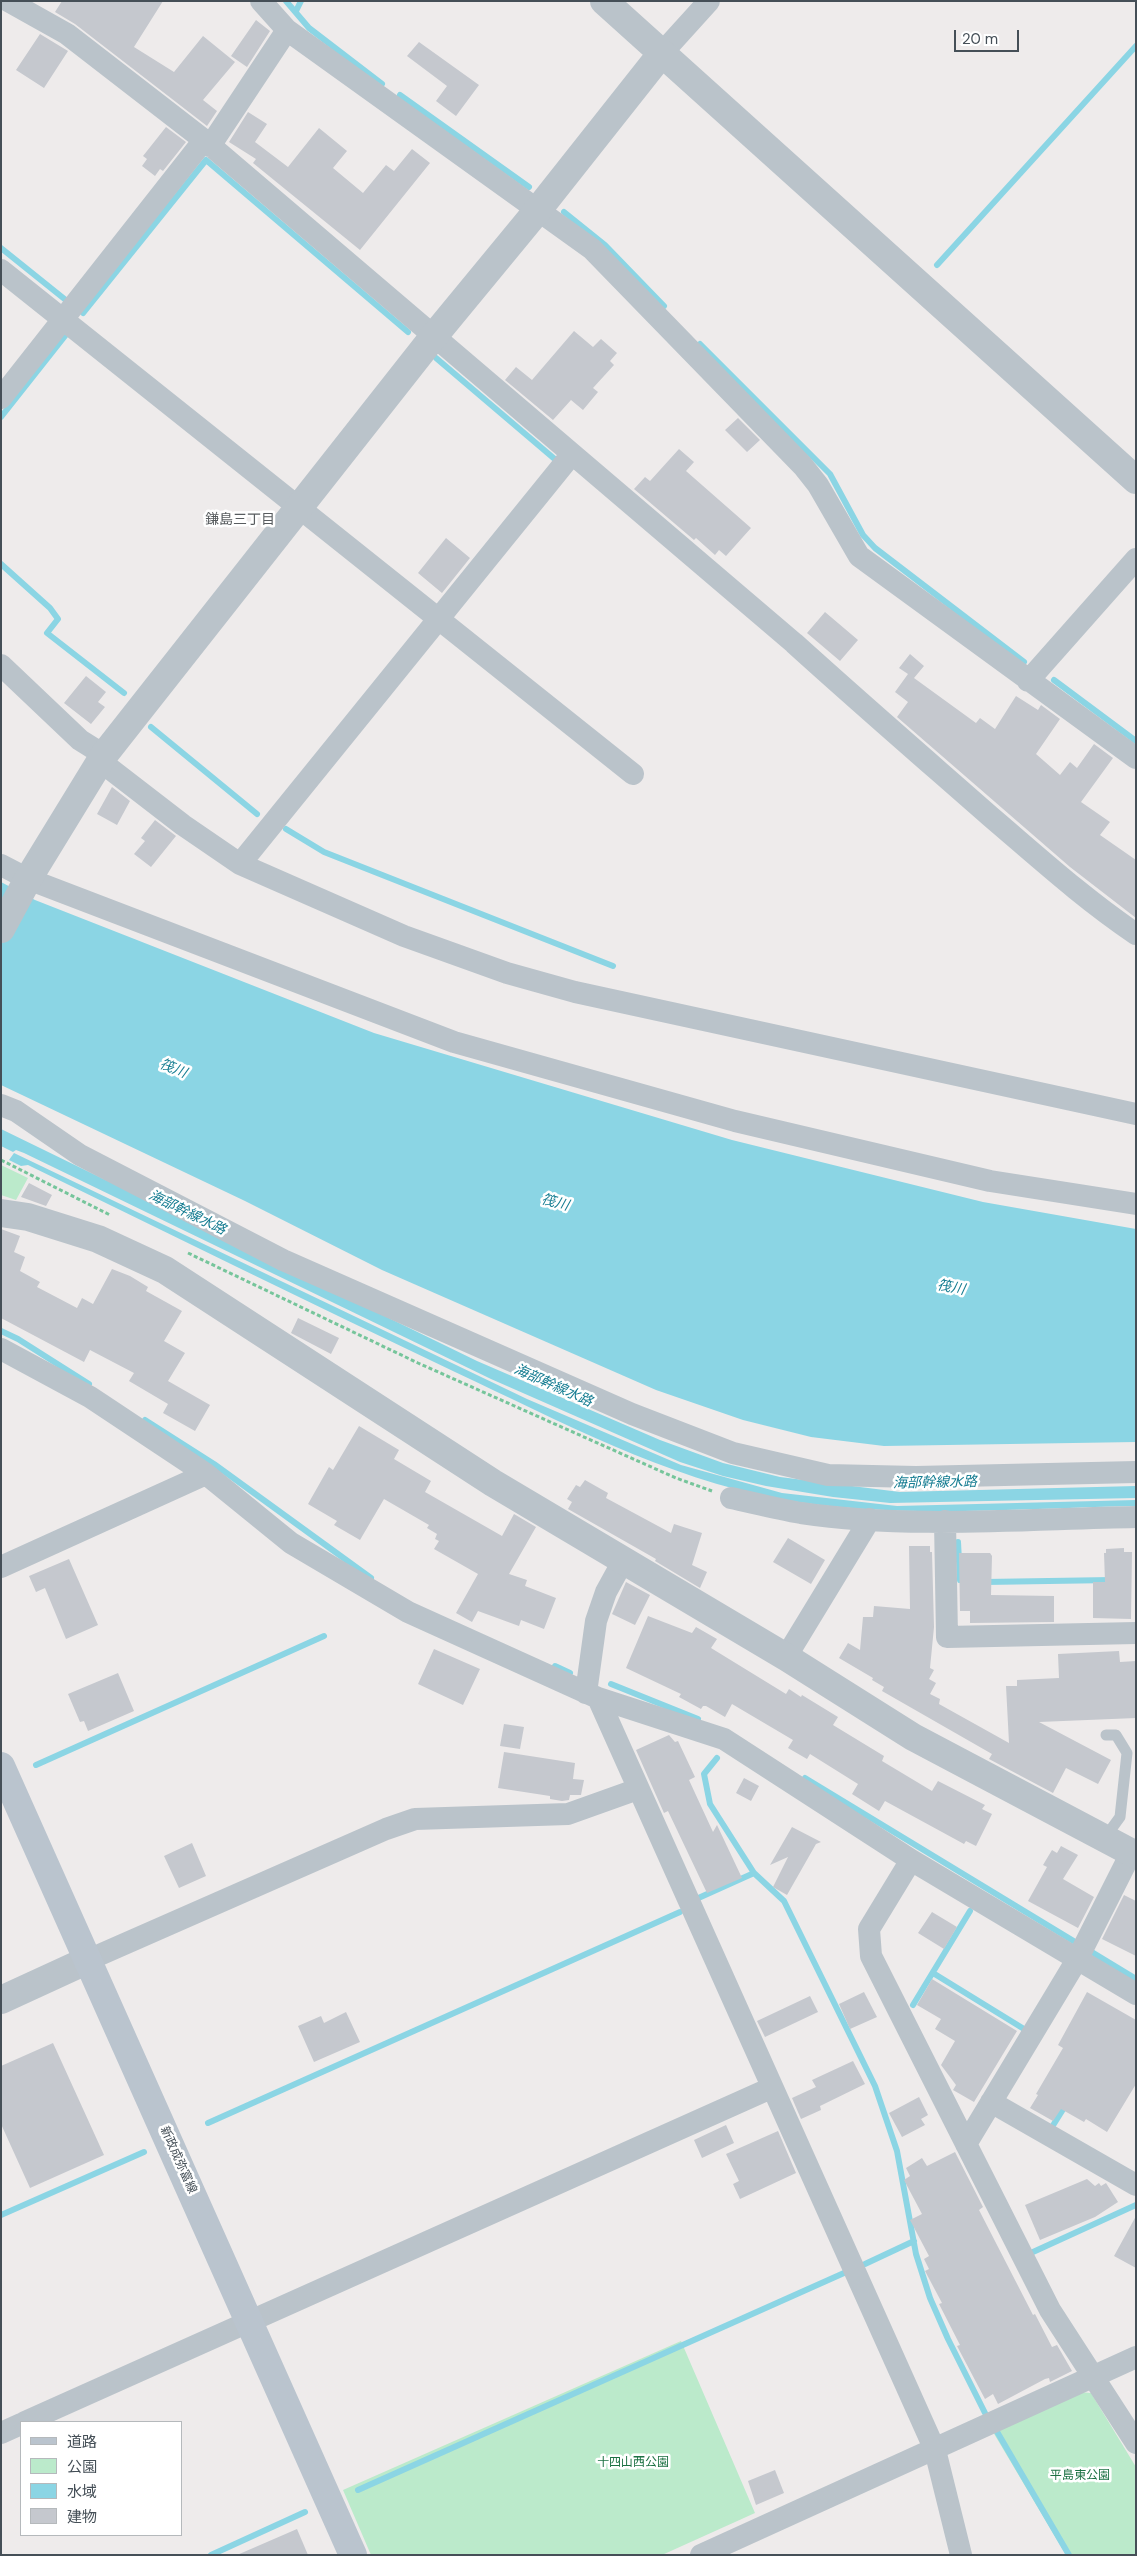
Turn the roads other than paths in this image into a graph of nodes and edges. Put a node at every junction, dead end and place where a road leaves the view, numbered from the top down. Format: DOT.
graph roads {
  1 [pos="8,1"];
  2 [pos="261,1"];
  3 [pos="604,1"];
  4 [pos="708,1"];
  5 [pos="287,30"];
  6 [pos="662,53"];
  7 [pos="207,143"];
  8 [pos="537,211"];
  9 [pos="1,270"];
  10 [pos="64,320"];
  11 [pos="434,336"];
  12 [pos="1,398"];
  13 [pos="572,454"];
  14 [pos="1136,480"];
  15 [pos="298,509"];
  16 [pos="1136,559"];
  17 [pos="438,620"];
  18 [pos="1,665"];
  19 [pos="1028,681"];
  20 [pos="102,758"];
  21 [pos="1136,758"];
  22 [pos="633,774"];
  23 [pos="240,864"];
  24 [pos="1,865"];
  25 [pos="28,879"];
  26 [pos="1,929"];
  27 [pos="1136,934"];
  28 [pos="1,1104"];
  29 [pos="1136,1114"];
  30 [pos="1136,1204"];
  31 [pos="1,1213"];
  32 [pos="1,1349"];
  33 [pos="1136,1472"];
  34 [pos="206,1474"];
  35 [pos="731,1498"];
  36 [pos="1136,1517"];
  37 [pos="870,1520"];
  38 [pos="945,1521"];
  39 [pos="624,1561"];
  40 [pos="1,1567"];
  41 [pos="1136,1633"];
  42 [pos="786,1657"];
  43 [pos="592,1696"];
  44 [pos="1106,1735"];
  45 [pos="1,1766"];
  46 [pos="638,1789"];
  47 [pos="1104,1839"];
  48 [pos="1133,1854"];
  49 [pos="911,1860"];
  50 [pos="1082,1950"];
  51 [pos="88,1960"];
  52 [pos="1136,1994"];
  53 [pos="1,2000"];
  54 [pos="771,2088"];
  55 [pos="991,2102"];
  56 [pos="966,2144"];
  57 [pos="1136,2185"];
  58 [pos="251,2322"];
  59 [pos="1136,2357"];
  60 [pos="1093,2375"];
  61 [pos="27,2421"];
  62 [pos="20,2424"];
  63 [pos="1,2433"];
  64 [pos="1136,2443"];
  65 [pos="936,2450"];
  66 [pos="353,2555"];
  67 [pos="701,2555"];
  68 [pos="961,2555"];
  1 -- 7 [label="street"];
  2 -- 5 [label="street"];
  3 -- 6 [label="street"];
  4 -- 6 [label="street"];
  5 -- 7 [label="street"];
  5 -- 8 [label="street"];
  6 -- 8 [label="street"];
  6 -- 14 [label="street"];
  7 -- 10 [label="street"];
  7 -- 11 [label="street"];
  8 -- 11 [label="street"];
  8 -- 19 [label="street"];
  9 -- 10 [label="street"];
  10 -- 12 [label="street"];
  10 -- 15 [label="street"];
  11 -- 13 [label="street"];
  11 -- 15 [label="street"];
  13 -- 17 [label="street"];
  13 -- 27 [label="street"];
  15 -- 17 [label="street"];
  15 -- 20 [label="street"];
  16 -- 19 [label="street"];
  17 -- 22 [label="street"];
  17 -- 23 [label="street"];
  18 -- 20 [label="street"];
  19 -- 21 [label="street"];
  20 -- 23 [label="street"];
  20 -- 25 [label="street"];
  23 -- 29 [label="street"];
  24 -- 25 [label="street"];
  25 -- 26 [label="street"];
  25 -- 30 [label="street"];
  28 -- 33 [label="street"];
  31 -- 39 [label="street"];
  32 -- 34 [label="street"];
  34 -- 40 [label="street"];
  34 -- 43 [label="street"];
  35 -- 37 [label="street"];
  36 -- 38 [label="street"];
  37 -- 38 [label="street"];
  37 -- 42 [label="street"];
  38 -- 41 [label="street"];
  39 -- 42 [label="street"];
  39 -- 43 [label="street"];
  42 -- 47 [label="street"];
  43 -- 46 [label="street"];
  43 -- 49 [label="street"];
  44 -- 47 [label="lane"];
  45 -- 51 [label="main road, 新政成弥富線"];
  46 -- 51 [label="street"];
  46 -- 54 [label="street"];
  47 -- 48 [label="street"];
  48 -- 50 [label="street"];
  49 -- 50 [label="street"];
  49 -- 56 [label="street"];
  50 -- 52 [label="street"];
  50 -- 55 [label="street"];
  51 -- 53 [label="street"];
  51 -- 58 [label="main road, 新政成弥富線"];
  54 -- 58 [label="street"];
  54 -- 65 [label="street"];
  55 -- 56 [label="street"];
  55 -- 57 [label="street"];
  56 -- 60 [label="street"];
  58 -- 61 [label="street"];
  58 -- 66 [label="main road, 新政成弥富線"];
  59 -- 60 [label="street"];
  60 -- 64 [label="street"];
  60 -- 65 [label="street"];
  62 -- 63 [label="street"];
  65 -- 67 [label="street"];
  65 -- 68 [label="street"];
}
